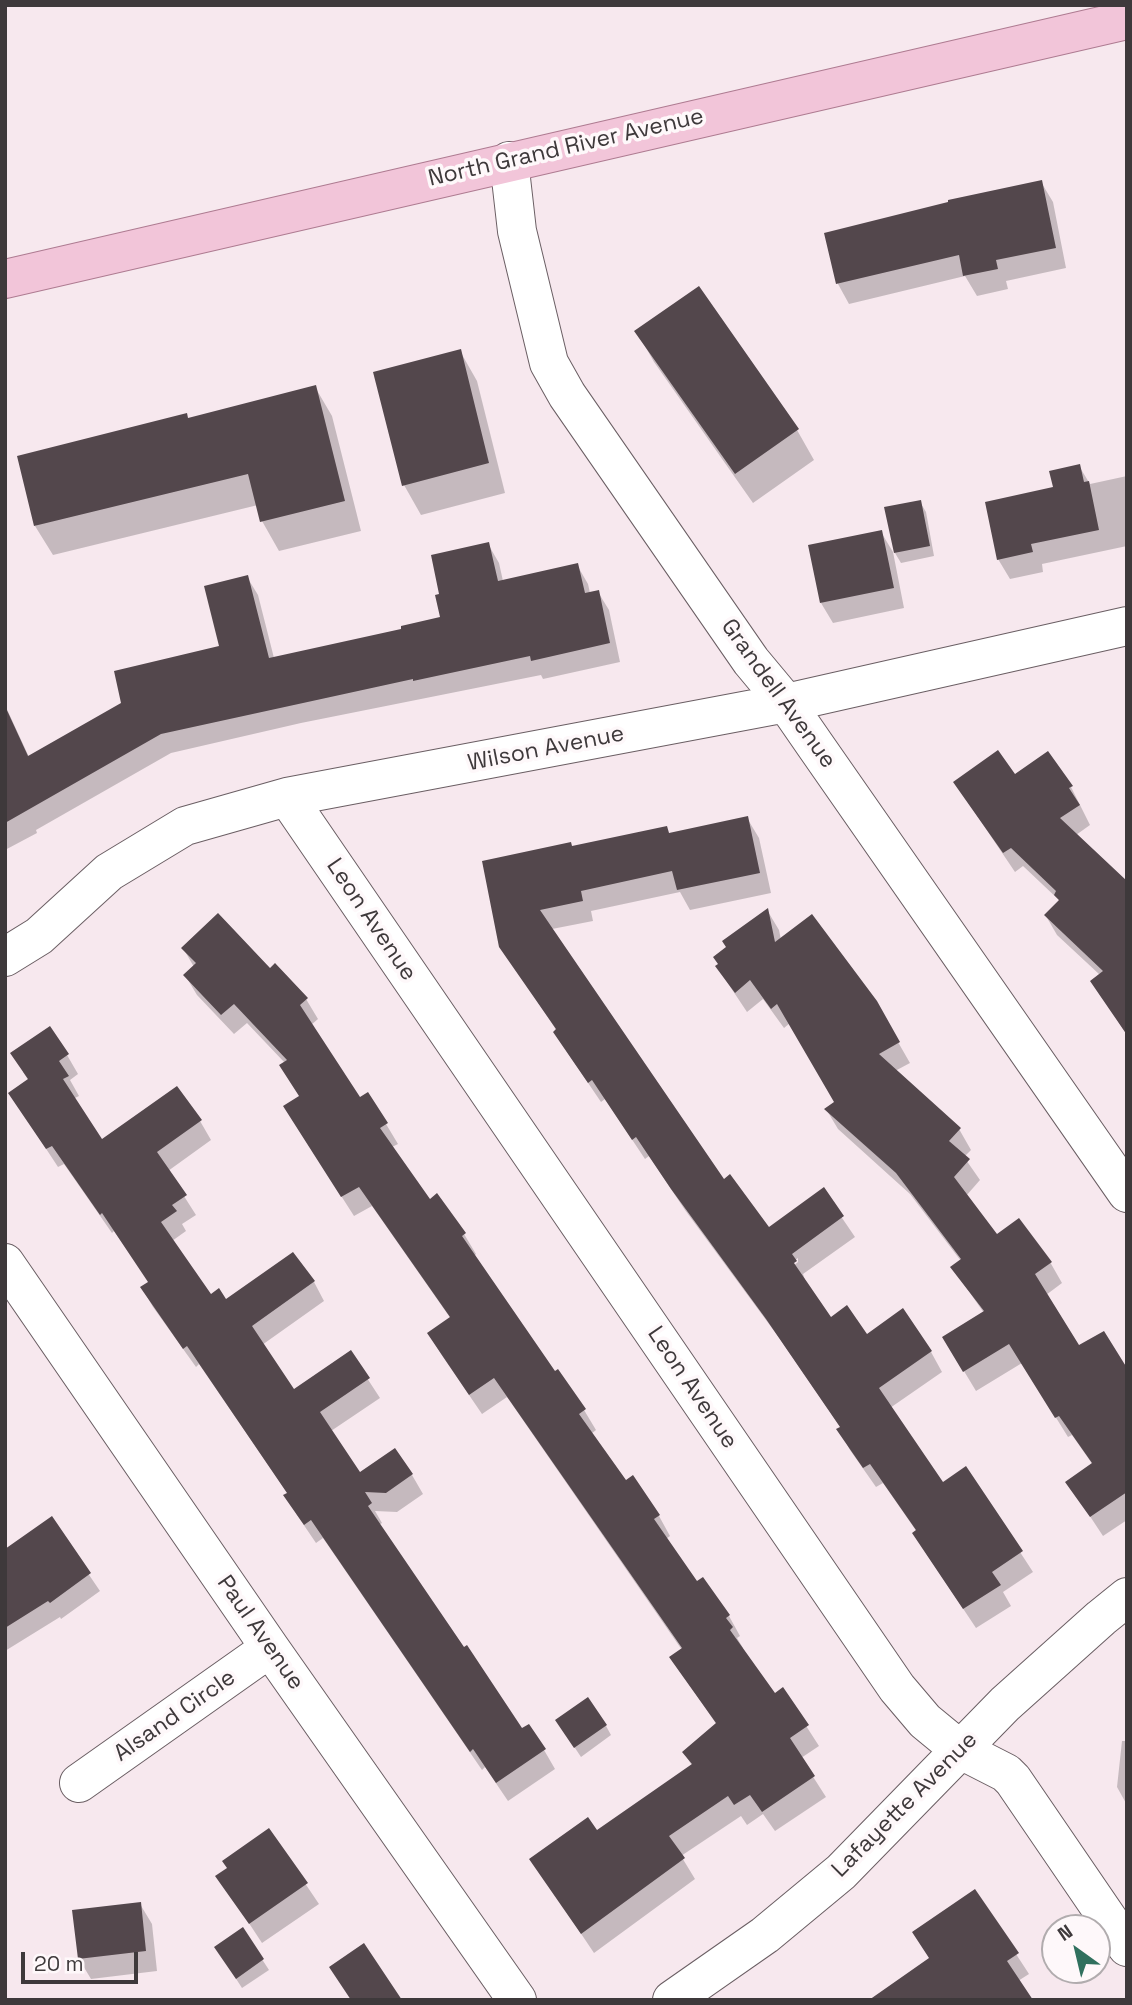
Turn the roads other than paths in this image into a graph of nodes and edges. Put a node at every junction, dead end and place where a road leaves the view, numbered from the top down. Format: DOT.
graph roads {
  1 [pos="1127,20"];
  2 [pos="509,161"];
  3 [pos="5,279"];
  4 [pos="1127,626"];
  5 [pos="786,703"];
  6 [pos="288,797"];
  7 [pos="5,957"];
  8 [pos="1127,1193"];
  9 [pos="5,1264"];
  10 [pos="1127,1597"];
  11 [pos="270,1648"];
  12 [pos="959,1749"];
  13 [pos="79,1783"];
  14 [pos="1127,1947"];
  15 [pos="517,2000"];
  16 [pos="672,2000"];
  1 -- 2 [label="main road, North Grand River Avenue"];
  2 -- 3 [label="main road, North Grand River Avenue"];
  2 -- 5 [label="street, Grandell Avenue"];
  4 -- 5 [label="street, Wilson Avenue"];
  5 -- 6 [label="street, Wilson Avenue"];
  5 -- 8 [label="street, Grandell Avenue"];
  6 -- 7 [label="street, Wilson Avenue"];
  6 -- 12 [label="street, Leon Avenue"];
  9 -- 11 [label="street, Paul Avenue"];
  10 -- 12 [label="street, Lafayette Avenue"];
  11 -- 13 [label="street, Alsand Circle"];
  11 -- 15 [label="street, Paul Avenue"];
  12 -- 14 [label="street, Leon Avenue"];
  12 -- 16 [label="street, Lafayette Avenue"];
}
